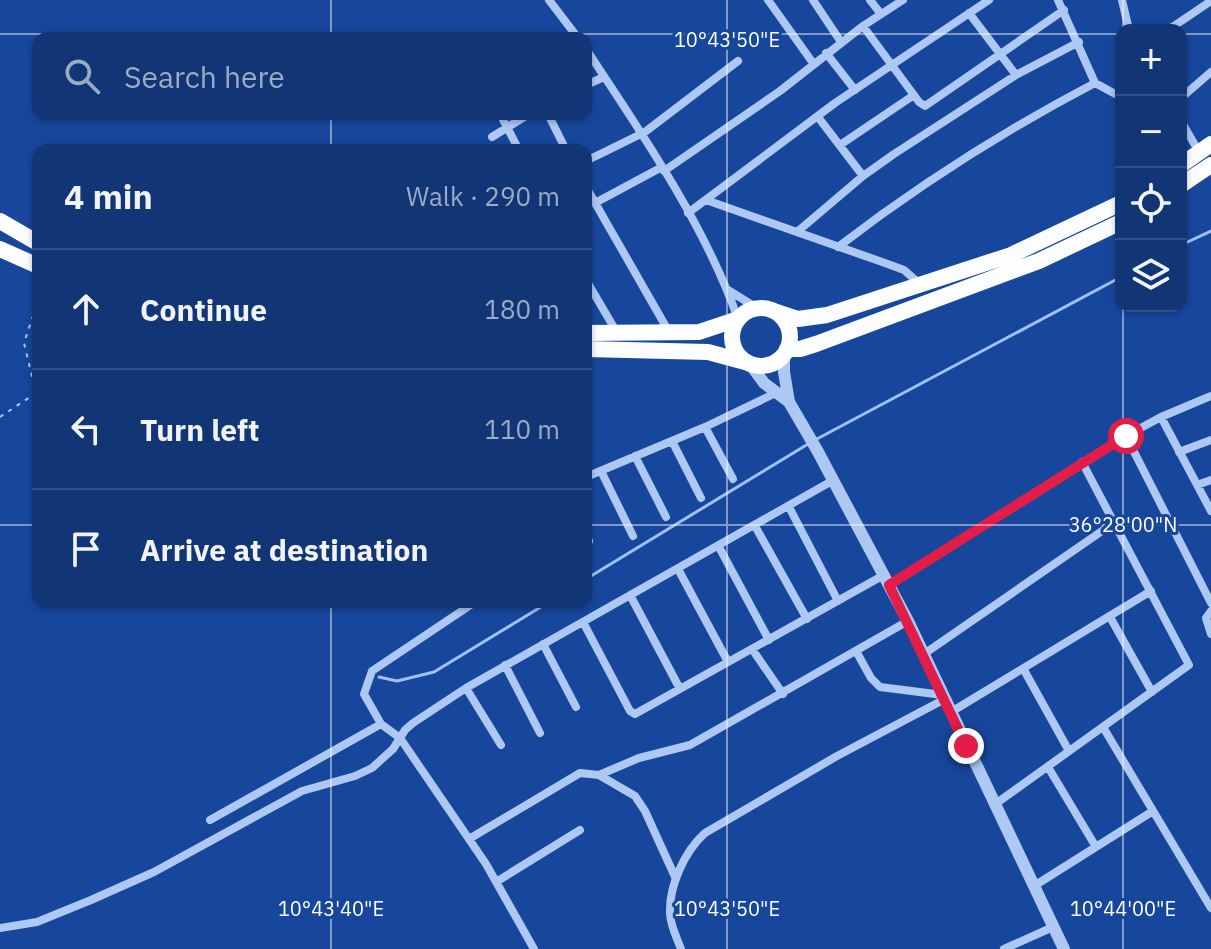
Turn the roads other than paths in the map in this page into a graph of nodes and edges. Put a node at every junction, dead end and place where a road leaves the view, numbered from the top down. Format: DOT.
graph roads {
  1 [pos="549,0"];
  2 [pos="768,0"];
  3 [pos="813,0"];
  4 [pos="870,0"];
  5 [pos="903,0"];
  6 [pos="989,0"];
  7 [pos="1058,0"];
  8 [pos="1122,0"];
  9 [pos="1211,1"];
  10 [pos="1064,10"];
  11 [pos="969,13"];
  12 [pos="881,14"];
  13 [pos="1128,24"];
  14 [pos="1177,24"];
  15 [pos="863,26"];
  16 [pos="573,32"];
  17 [pos="841,42"];
  18 [pos="1079,42"];
  19 [pos="826,53"];
  20 [pos="1000,54"];
  21 [pos="592,58"];
  22 [pos="738,61"];
  23 [pos="813,63"];
  24 [pos="892,63"];
  25 [pos="1211,72"];
  26 [pos="1016,75"];
  27 [pos="604,77"];
  28 [pos="592,82"];
  29 [pos="1095,83"];
  30 [pos="855,90"];
  31 [pos="914,95"];
  32 [pos="1119,96"];
  33 [pos="1183,96"];
  34 [pos="818,117"];
  35 [pos="503,120"];
  36 [pos="519,120"];
  37 [pos="551,120"];
  38 [pos="507,127"];
  39 [pos="1187,129"];
  40 [pos="641,134"];
  41 [pos="492,137"];
  42 [pos="516,144"];
  43 [pos="563,144"];
  44 [pos="840,145"];
  45 [pos="1207,154"];
  46 [pos="592,158"];
  47 [pos="1187,162"];
  48 [pos="663,169"];
  49 [pos="863,176"];
  50 [pos="1187,178"];
  51 [pos="592,198"];
  52 [pos="706,200"];
  53 [pos="595,203"];
  54 [pos="1115,206"];
  55 [pos="688,213"];
  56 [pos="0,221"];
  57 [pos="1115,225"];
  58 [pos="797,232"];
  59 [pos="32,240"];
  60 [pos="838,247"];
  61 [pos="0,249"];
  62 [pos="32,263"];
  63 [pos="921,285"];
  64 [pos="728,289"];
  65 [pos="592,290"];
  66 [pos="764,309"];
  67 [pos="738,319"];
  68 [pos="592,333"];
  69 [pos="618,334"];
  70 [pos="670,334"];
  71 [pos="592,349"];
  72 [pos="786,351"];
  73 [pos="748,363"];
  74 [pos="778,392"];
  75 [pos="1211,396"];
  76 [pos="789,402"];
  77 [pos="1161,417"];
  78 [pos="705,427"];
  79 [pos="1126,436"];
  80 [pos="1211,440"];
  81 [pos="672,441"];
  82 [pos="1179,452"];
  83 [pos="635,456"];
  84 [pos="1082,462"];
  85 [pos="601,471"];
  86 [pos="592,472"];
  87 [pos="733,479"];
  88 [pos="1211,480"];
  89 [pos="832,481"];
  90 [pos="1197,485"];
  91 [pos="701,498"];
  92 [pos="789,507"];
  93 [pos="1211,511"];
  94 [pos="666,517"];
  95 [pos="1115,522"];
  96 [pos="755,526"];
  97 [pos="633,536"];
  98 [pos="719,547"];
  99 [pos="678,569"];
  100 [pos="886,580"];
  101 [pos="1151,591"];
  102 [pos="630,595"];
  103 [pos="838,601"];
  104 [pos="1211,603"];
  105 [pos="466,608"];
  106 [pos="1211,611"];
  107 [pos="1110,617"];
  108 [pos="807,619"];
  109 [pos="908,621"];
  110 [pos="583,622"];
  111 [pos="1211,634"];
  112 [pos="769,640"];
  113 [pos="543,644"];
  114 [pos="752,649"];
  115 [pos="856,651"];
  116 [pos="924,654"];
  117 [pos="728,662"];
  118 [pos="505,665"];
  119 [pos="1024,670"];
  120 [pos="466,688"];
  121 [pos="680,689"];
  122 [pos="1152,692"];
  123 [pos="783,694"];
  124 [pos="944,697"];
  125 [pos="576,707"];
  126 [pos="951,712"];
  127 [pos="381,724"];
  128 [pos="1103,727"];
  129 [pos="540,733"];
  130 [pos="400,738"];
  131 [pos="501,745"];
  132 [pos="1069,751"];
  133 [pos="1048,767"];
  134 [pos="599,775"];
  135 [pos="994,805"];
  136 [pos="1153,811"];
  137 [pos="210,820"];
  138 [pos="580,830"];
  139 [pos="469,839"];
  140 [pos="1096,847"];
  141 [pos="676,879"];
  142 [pos="496,882"];
  143 [pos="1034,886"];
  144 [pos="1211,908"];
  145 [pos="1053,927"];
  146 [pos="0,928"];
  147 [pos="534,949"];
  148 [pos="681,949"];
  149 [pos="1004,949"];
  150 [pos="1064,949"];
  1 -- 16 [label="street"];
  2 -- 23 [label="street"];
  3 -- 17 [label="street"];
  4 -- 12 [label="street"];
  5 -- 12 [label="street"];
  6 -- 11 [label="street"];
  7 -- 10 [label="street"];
  8 -- 13 [label="street"];
  9 -- 14 [label="street"];
  10 -- 18 [label="street"];
  10 -- 20 [label="street"];
  11 -- 20 [label="street"];
  11 -- 24 [label="street"];
  12 -- 15 [label="street"];
  15 -- 17 [label="street"];
  15 -- 24 [label="street"];
  17 -- 19 [label="street"];
  18 -- 26 [label="street"];
  18 -- 29 [label="street"];
  19 -- 23 [label="street"];
  19 -- 30 [label="street"];
  20 -- 26 [label="street"];
  20 -- 31 [label="street"];
  21 -- 27 [label="street"];
  22 -- 40 [label="street"];
  23 -- 48 [label="street"];
  24 -- 30 [label="street"];
  24 -- 31 [label="street"];
  25 -- 33 [label="street"];
  26 -- 49 [label="street"];
  27 -- 28 [label="street"];
  27 -- 40 [label="street"];
  29 -- 32 [label="street"];
  29 -- 60 [label="street"];
  30 -- 34 [label="street"];
  31 -- 44 [label="street"];
  34 -- 44 [label="street"];
  34 -- 52 [label="street"];
  35 -- 38 [label="street"];
  36 -- 38 [label="street"];
  37 -- 43 [label="street"];
  38 -- 41 [label="street"];
  38 -- 42 [label="street"];
  39 -- 45 [label="street"];
  40 -- 46 [label="street"];
  40 -- 48 [label="street"];
  44 -- 49 [label="street"];
  45 -- 47 [label="highway"];
  45 -- 50 [label="highway"];
  48 -- 53 [label="street"];
  48 -- 55 [label="street"];
  49 -- 58 [label="street"];
  51 -- 53 [label="street"];
  52 -- 55 [label="street"];
  52 -- 58 [label="street"];
  53 -- 70 [label="street"];
  54 -- 63 [label="highway"];
  55 -- 64 [label="street"];
  56 -- 59 [label="highway"];
  57 -- 72 [label="highway"];
  58 -- 60 [label="street"];
  60 -- 63 [label="street"];
  61 -- 62 [label="highway"];
  63 -- 66 [label="highway"];
  64 -- 66 [label="street"];
  64 -- 67 [label="street"];
  65 -- 69 [label="street"];
  66 -- 67 [label="highway"];
  66 -- 72 [label="highway"];
  67 -- 70 [label="highway"];
  67 -- 73 [label="highway"];
  68 -- 69 [label="highway"];
  69 -- 70 [label="highway"];
  71 -- 73 [label="highway"];
  72 -- 73 [label="highway"];
  72 -- 76 [label="street"];
  73 -- 74 [label="street"];
  74 -- 76 [label="street"];
  74 -- 78 [label="street"];
  75 -- 77 [label="street"];
  76 -- 89 [label="street"];
  77 -- 79 [label="street"];
  77 -- 82 [label="street"];
  78 -- 81 [label="street"];
  78 -- 87 [label="street"];
  79 -- 84 [label="street"];
  79 -- 104 [label="street"];
  80 -- 82 [label="street"];
  81 -- 83 [label="street"];
  81 -- 91 [label="street"];
  82 -- 90 [label="street"];
  83 -- 85 [label="street"];
  83 -- 94 [label="street"];
  84 -- 95 [label="street"];
  84 -- 100 [label="street"];
  85 -- 86 [label="street"];
  85 -- 97 [label="street"];
  88 -- 90 [label="street"];
  89 -- 92 [label="street"];
  89 -- 100 [label="street"];
  90 -- 93 [label="street"];
  92 -- 96 [label="street"];
  92 -- 103 [label="street"];
  95 -- 101 [label="street"];
  95 -- 116 [label="street"];
  96 -- 98 [label="street"];
  96 -- 108 [label="street"];
  98 -- 99 [label="street"];
  98 -- 112 [label="street"];
  99 -- 102 [label="street"];
  99 -- 117 [label="street"];
  100 -- 103 [label="street"];
  100 -- 109 [label="street"];
  101 -- 107 [label="street"];
  101 -- 122 [label="street"];
  102 -- 110 [label="street"];
  102 -- 121 [label="street"];
  103 -- 108 [label="street"];
  105 -- 127 [label="street"];
  106 -- 111 [label="street"];
  107 -- 119 [label="street"];
  107 -- 122 [label="street"];
  108 -- 112 [label="street"];
  109 -- 115 [label="street"];
  109 -- 116 [label="street"];
  110 -- 113 [label="street"];
  110 -- 121 [label="street"];
  112 -- 114 [label="street"];
  113 -- 118 [label="street"];
  113 -- 125 [label="street"];
  114 -- 117 [label="street"];
  114 -- 123 [label="street"];
  115 -- 123 [label="street"];
  115 -- 124 [label="street"];
  116 -- 124 [label="street"];
  117 -- 121 [label="street"];
  118 -- 120 [label="street"];
  118 -- 129 [label="street"];
  119 -- 126 [label="street"];
  119 -- 132 [label="street"];
  120 -- 130 [label="street"];
  120 -- 131 [label="street"];
  122 -- 128 [label="street"];
  123 -- 134 [label="street"];
  124 -- 126 [label="street"];
  124 -- 141 [label="street"];
  126 -- 135 [label="street"];
  127 -- 130 [label="street"];
  127 -- 137 [label="street"];
  128 -- 132 [label="street"];
  128 -- 136 [label="street"];
  130 -- 139 [label="street"];
  130 -- 146 [label="street"];
  132 -- 133 [label="street"];
  133 -- 135 [label="street"];
  133 -- 140 [label="street"];
  134 -- 139 [label="street"];
  134 -- 141 [label="street"];
  135 -- 143 [label="street"];
  136 -- 140 [label="street"];
  136 -- 144 [label="street"];
  138 -- 142 [label="street"];
  139 -- 142 [label="street"];
  140 -- 143 [label="street"];
  141 -- 148 [label="street"];
  142 -- 147 [label="street"];
  143 -- 145 [label="street"];
  145 -- 149 [label="street"];
  145 -- 150 [label="street"];
}
